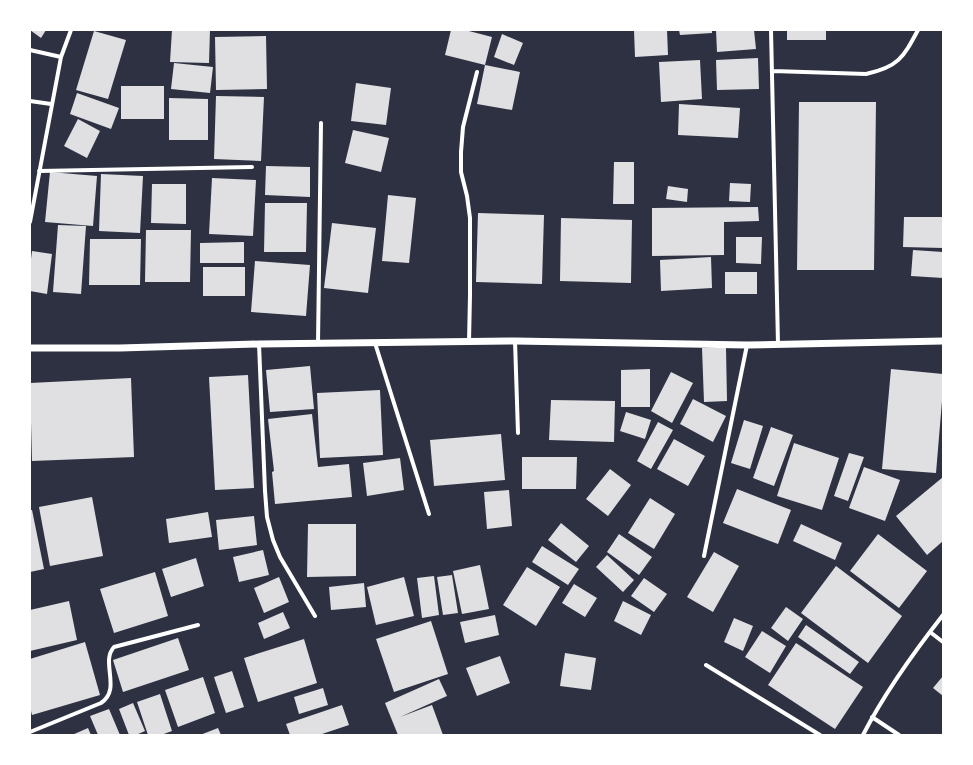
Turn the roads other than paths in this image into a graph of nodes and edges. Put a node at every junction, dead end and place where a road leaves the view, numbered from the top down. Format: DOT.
graph roads {
  1 [pos="70,30"];
  2 [pos="771,30"];
  3 [pos="918,30"];
  4 [pos="30,50"];
  5 [pos="61,57"];
  6 [pos="772,71"];
  7 [pos="477,72"];
  8 [pos="30,101"];
  9 [pos="51,104"];
  10 [pos="321,123"];
  11 [pos="252,167"];
  12 [pos="39,171"];
  13 [pos="30,222"];
  14 [pos="515,341"];
  15 [pos="943,341"];
  16 [pos="469,342"];
  17 [pos="318,343"];
  18 [pos="375,343"];
  19 [pos="259,344"];
  20 [pos="778,344"];
  21 [pos="747,345"];
  22 [pos="30,348"];
  23 [pos="518,433"];
  24 [pos="429,514"];
  25 [pos="704,556"];
  26 [pos="943,615"];
  27 [pos="315,616"];
  28 [pos="198,625"];
  29 [pos="930,632"];
  30 [pos="943,642"];
  31 [pos="706,665"];
  32 [pos="872,717"];
  33 [pos="30,732"];
  34 [pos="820,735"];
  35 [pos="863,735"];
  36 [pos="899,735"];
  1 -- 5 [label="street"];
  2 -- 6 [label="street"];
  3 -- 6 [label="street"];
  4 -- 5 [label="street"];
  5 -- 9 [label="street"];
  6 -- 20 [label="street"];
  7 -- 16 [label="street"];
  8 -- 9 [label="street"];
  9 -- 12 [label="street"];
  10 -- 17 [label="street"];
  11 -- 12 [label="street"];
  12 -- 13 [label="street"];
  14 -- 16 [label="street"];
  14 -- 21 [label="street"];
  14 -- 23 [label="street"];
  15 -- 20 [label="street"];
  16 -- 18 [label="street"];
  17 -- 18 [label="street"];
  17 -- 19 [label="street"];
  18 -- 24 [label="street"];
  19 -- 22 [label="street"];
  19 -- 27 [label="street"];
  20 -- 21 [label="street"];
  21 -- 25 [label="street"];
  26 -- 29 [label="street"];
  28 -- 33 [label="street"];
  29 -- 30 [label="street"];
  29 -- 32 [label="street"];
  31 -- 34 [label="street"];
  32 -- 35 [label="street"];
  32 -- 36 [label="street"];
}
